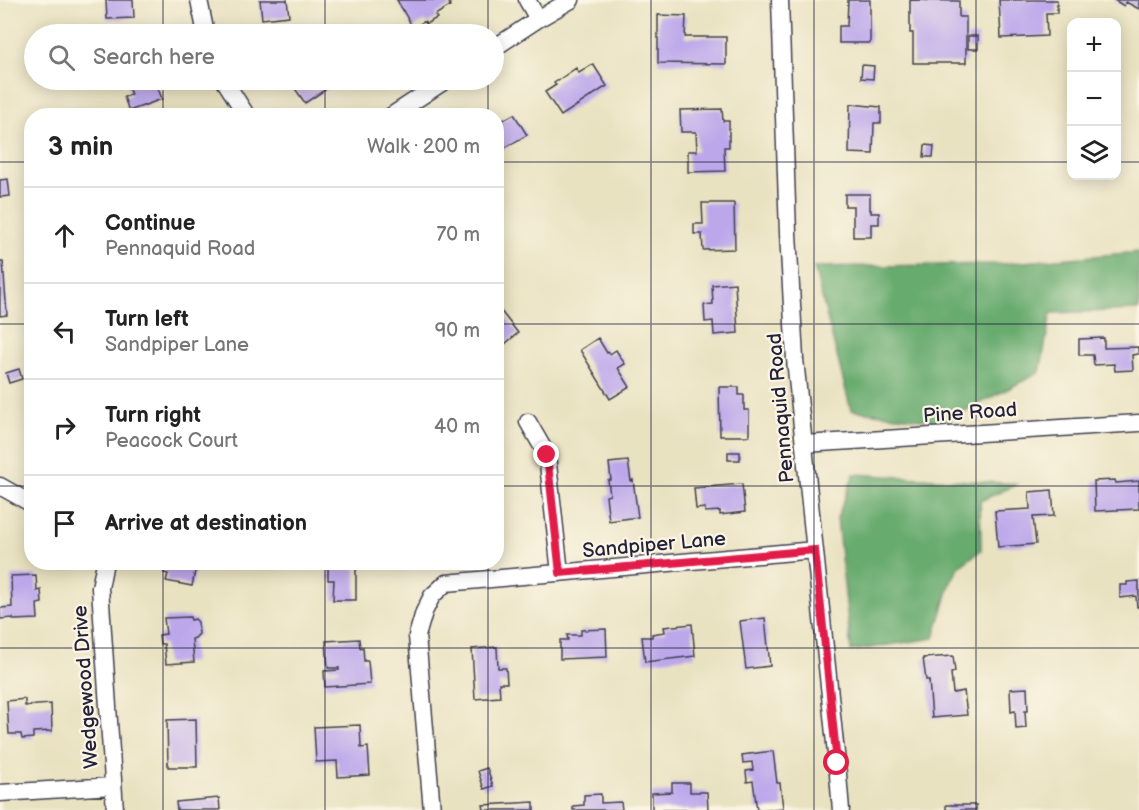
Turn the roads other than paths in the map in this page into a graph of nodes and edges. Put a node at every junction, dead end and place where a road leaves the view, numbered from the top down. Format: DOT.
graph roads {
  1 [pos="199,0"];
  2 [pos="527,0"];
  3 [pos="571,0"];
  4 [pos="780,0"];
  5 [pos="538,19"];
  6 [pos="204,24"];
  7 [pos="504,41"];
  8 [pos="230,90"];
  9 [pos="431,90"];
  10 [pos="242,108"];
  11 [pos="403,108"];
  12 [pos="528,422"];
  13 [pos="1139,423"];
  14 [pos="804,444"];
  15 [pos="0,486"];
  16 [pos="24,500"];
  17 [pos="815,550"];
  18 [pos="103,570"];
  19 [pos="560,573"];
  20 [pos="113,786"];
  21 [pos="0,793"];
  22 [pos="115,810"];
  23 [pos="432,810"];
  24 [pos="841,810"];
  1 -- 6 [label="street"];
  2 -- 5 [label="street"];
  3 -- 5 [label="street"];
  4 -- 14 [label="street, Pennaquid Road"];
  5 -- 7 [label="street"];
  8 -- 10 [label="street"];
  9 -- 11 [label="street"];
  12 -- 19 [label="street"];
  13 -- 14 [label="street, Pine Road"];
  14 -- 17 [label="street, Pennaquid Road"];
  15 -- 16 [label="street"];
  17 -- 19 [label="street, Sandpiper Lane"];
  17 -- 24 [label="street, Pennaquid Road"];
  18 -- 20 [label="street, Wedgewood Drive"];
  19 -- 23 [label="street, Sandpiper Lane"];
  20 -- 21 [label="street"];
  20 -- 22 [label="street, Wedgewood Drive"];
}
